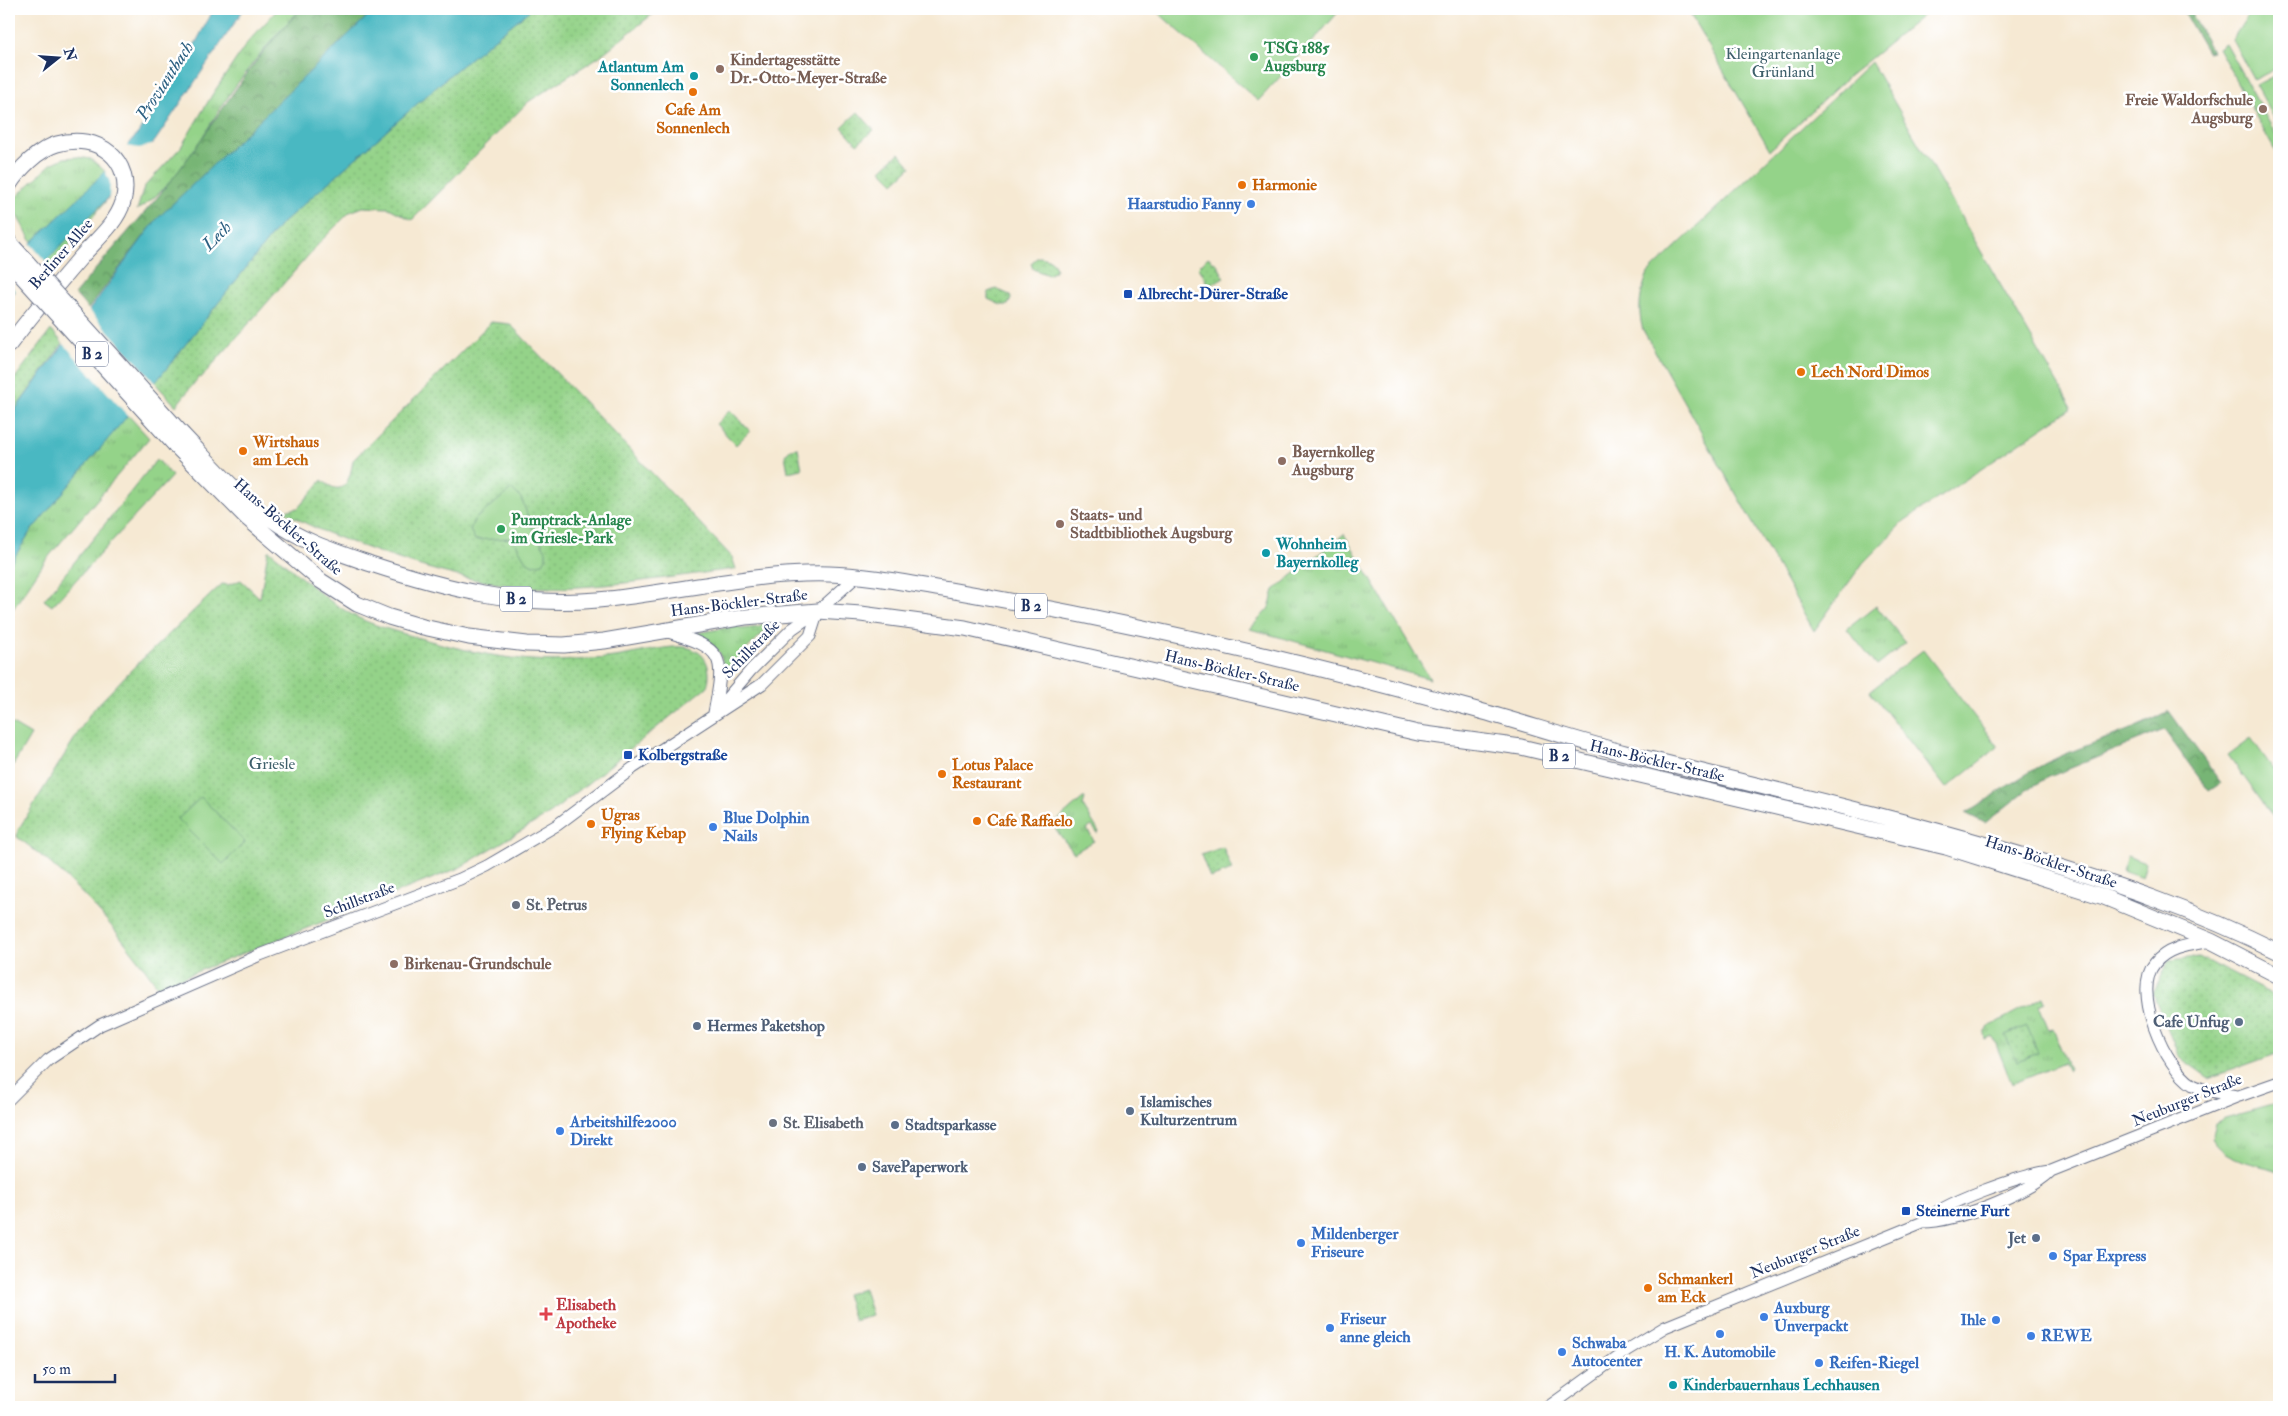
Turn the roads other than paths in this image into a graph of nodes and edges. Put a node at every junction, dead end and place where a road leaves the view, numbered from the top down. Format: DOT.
graph roads {
  1 [pos="11,181"];
  2 [pos="12,252"];
  3 [pos="9,345"];
  4 [pos="205,468"];
  5 [pos="856,577"];
  6 [pos="818,611"];
  7 [pos="664,630"];
  8 [pos="713,715"];
  9 [pos="2211,941"];
  10 [pos="2279,952"];
  11 [pos="2279,976"];
  12 [pos="2279,1082"];
  13 [pos="2239,1096"];
  14 [pos="9,1099"];
  15 [pos="1548,1407"];
  1 -- 3 [label="main road, Berliner Allee"];
  2 -- 4 [label="main road, B 2, bridge"];
  4 -- 5 [label="main road, Hans-Böckler-Straße / B 2"];
  4 -- 7 [label="main road, Hans-Böckler-Straße / B 2"];
  5 -- 6 [label="street, Schillstraße"];
  5 -- 10 [label="main road, Hans-Böckler-Straße / B 2"];
  6 -- 7 [label="main road, Hans-Böckler-Straße / B 2"];
  6 -- 8 [label="street, Schillstraße"];
  6 -- 8 [label="street, Schillstraße"];
  6 -- 9 [label="main road, Hans-Böckler-Straße / B 2"];
  7 -- 8 [label="street"];
  8 -- 14 [label="street, Schillstraße"];
  9 -- 11 [label="main road, Hans-Böckler-Straße / B 2"];
  9 -- 13 [label="street"];
  12 -- 13 [label="street, Neuburger Straße"];
  13 -- 15 [label="street, Neuburger Straße"];
}
